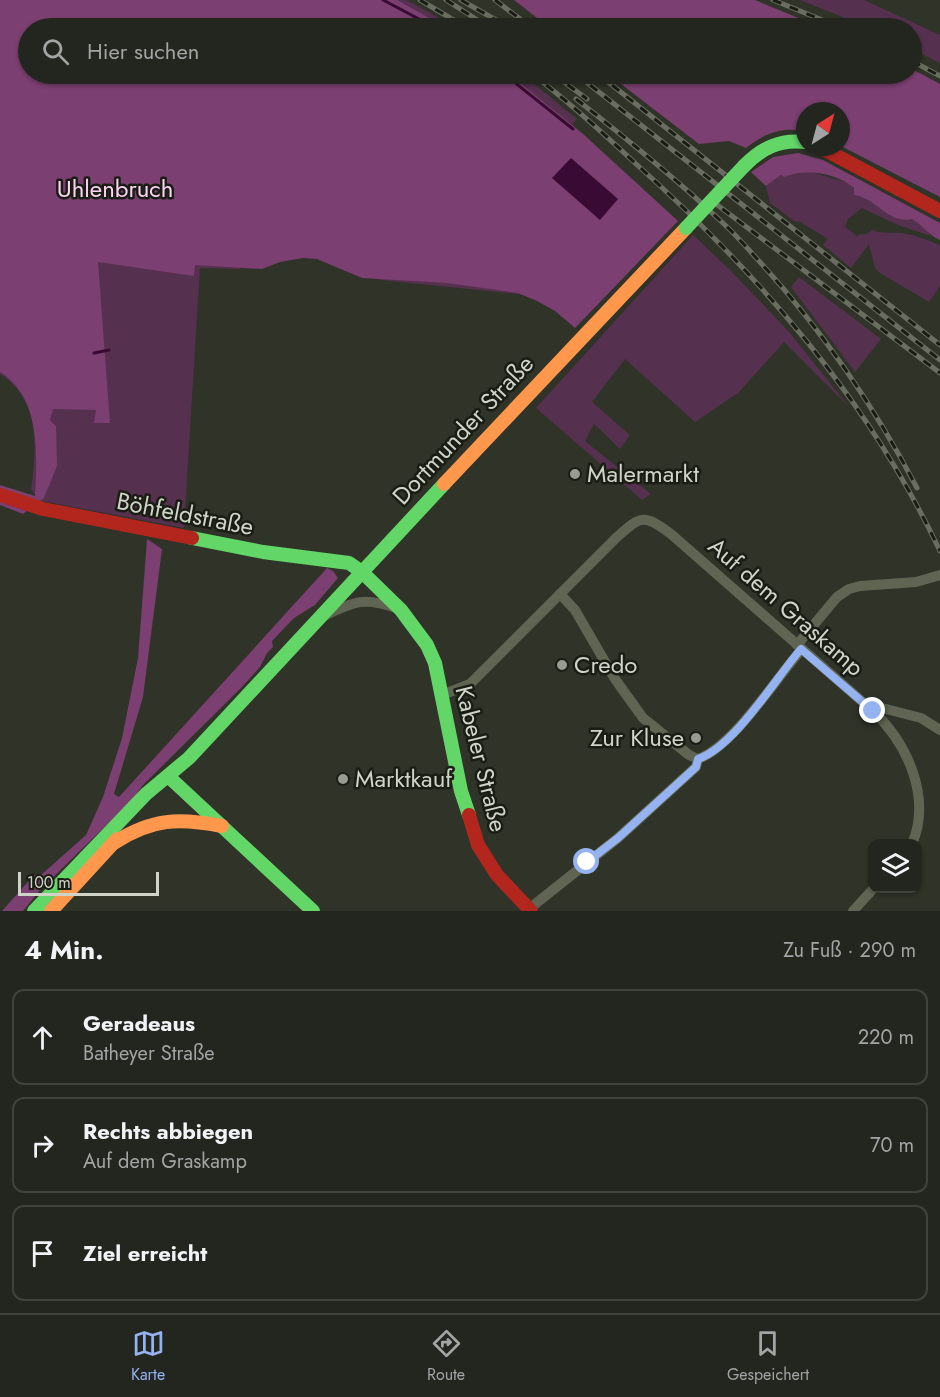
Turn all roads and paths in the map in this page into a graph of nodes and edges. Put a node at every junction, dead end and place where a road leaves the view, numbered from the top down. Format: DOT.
graph roads {
  1 [pos="796,141"];
  2 [pos="837,156"];
  3 [pos="940,211"];
  4 [pos="0,495"];
  5 [pos="362,572"];
  6 [pos="940,575"];
  7 [pos="560,594"];
  8 [pos="401,610"];
  9 [pos="323,616"];
  10 [pos="799,647"];
  11 [pos="442,695"];
  12 [pos="873,711"];
  13 [pos="940,730"];
  14 [pos="698,759"];
  15 [pos="169,777"];
  16 [pos="223,826"];
  17 [pos="913,839"];
  18 [pos="114,843"];
  19 [pos="869,893"];
  20 [pos="529,910"];
  21 [pos="34,911"];
  22 [pos="51,911"];
  23 [pos="313,911"];
  24 [pos="853,911"];
  1 -- 5 [label="main road, Dortmunder Straße, bridge"];
  2 -- 3 [label="main road"];
  4 -- 5 [label="main road, Böhfeldstraße"];
  5 -- 8 [label="main road, Kabeler Straße"];
  5 -- 9 [label="main road, Dortmunder Straße"];
  6 -- 10 [label="street"];
  7 -- 10 [label="street, Auf dem Graskamp"];
  7 -- 11 [label="street, Auf dem Graskamp"];
  7 -- 14 [label="street"];
  8 -- 9 [label="street"];
  8 -- 11 [label="main road, Kabeler Straße"];
  9 -- 15 [label="main road, Dortmunder Straße"];
  10 -- 12 [label="street, Auf dem Graskamp"];
  10 -- 14 [label="street"];
  11 -- 20 [label="main road, Kabeler Straße"];
  12 -- 13 [label="street"];
  12 -- 17 [label="street, Auf dem Graskamp"];
  14 -- 20 [label="street"];
  15 -- 16 [label="main road"];
  15 -- 18 [label="main road, Dortmunder Straße"];
  15 -- 21 [label="main road, Dortmunder Straße"];
  16 -- 18 [label="main road"];
  16 -- 23 [label="main road"];
  18 -- 22 [label="main road, Dortmunder Straße"];
  19 -- 24 [label="street"];
}
